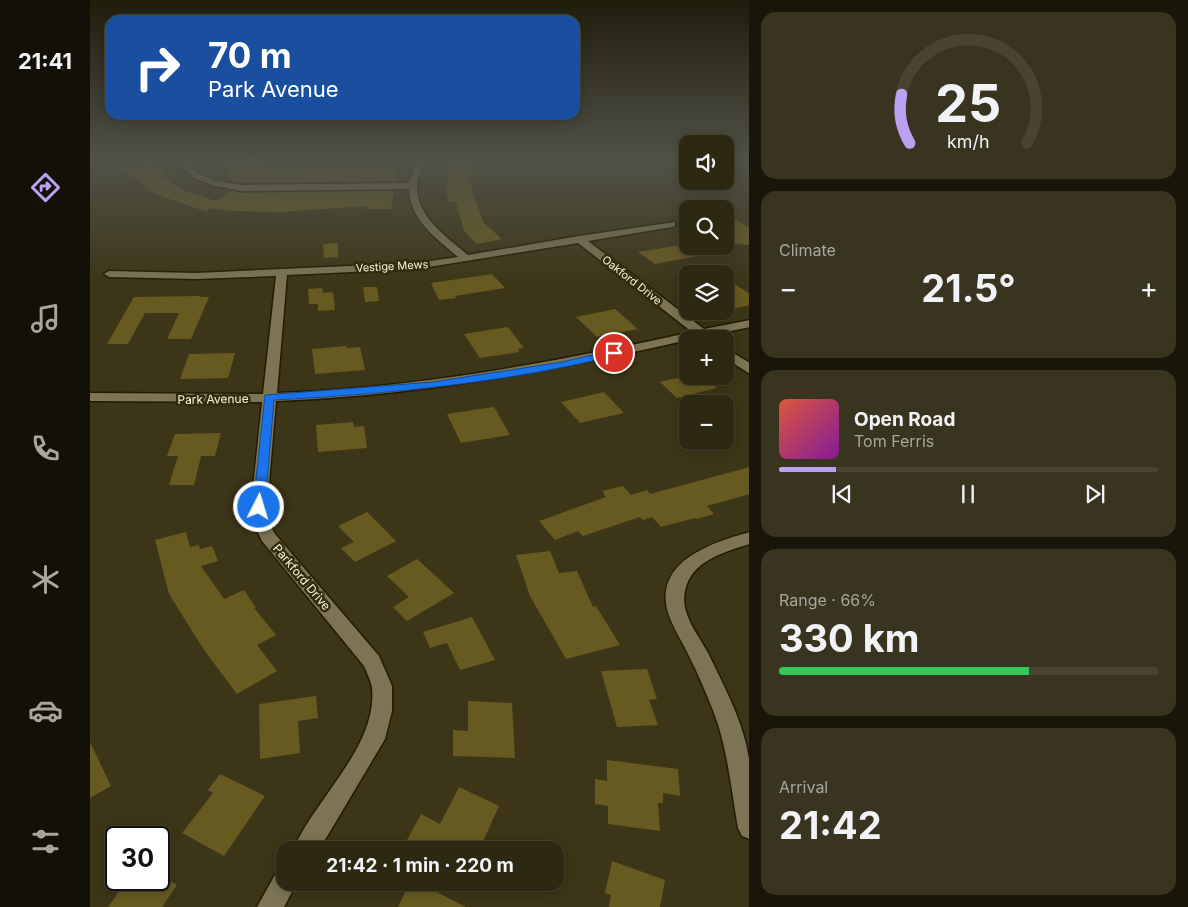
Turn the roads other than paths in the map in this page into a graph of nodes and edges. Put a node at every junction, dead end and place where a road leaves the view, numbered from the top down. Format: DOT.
graph roads {
  1 [pos="415,201"];
  2 [pos="672,224"];
  3 [pos="578,239"];
  4 [pos="466,259"];
  5 [pos="282,272"];
  6 [pos="109,274"];
  7 [pos="749,323"];
  8 [pos="697,330"];
  9 [pos="725,330"];
  10 [pos="679,341"];
  11 [pos="734,359"];
  12 [pos="749,370"];
  13 [pos="90,397"];
  14 [pos="269,398"];
  15 [pos="749,538"];
  16 [pos="749,828"];
  17 [pos="311,841"];
  18 [pos="280,891"];
  19 [pos="270,907"];
  1 -- 4 [label="street"];
  2 -- 3 [label="street, Vestige Mews"];
  3 -- 4 [label="street, Vestige Mews"];
  3 -- 8 [label="street, Oakford Drive"];
  4 -- 5 [label="street, Vestige Mews"];
  5 -- 6 [label="street, Vestige Mews"];
  5 -- 14 [label="street, Parkford Drive"];
  7 -- 9 [label="street, Park Avenue"];
  10 -- 14 [label="street, Park Avenue"];
  11 -- 12 [label="street"];
  13 -- 14 [label="street, Park Avenue"];
  14 -- 17 [label="street, Parkford Drive"];
  15 -- 16 [label="street"];
  18 -- 19 [label="street"];
}
